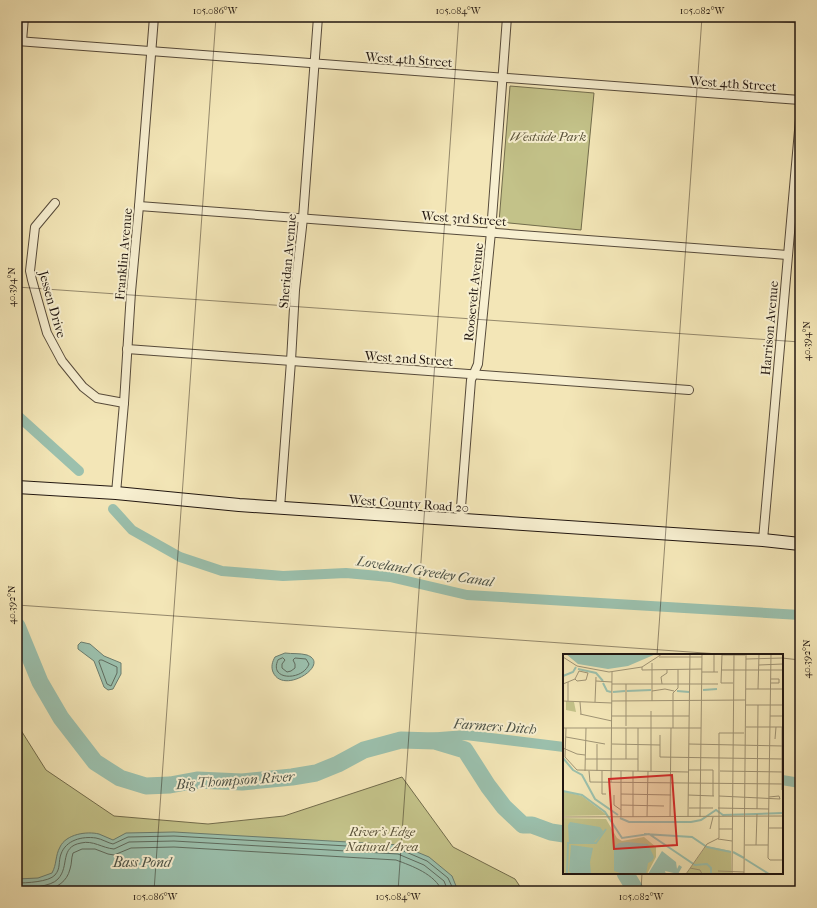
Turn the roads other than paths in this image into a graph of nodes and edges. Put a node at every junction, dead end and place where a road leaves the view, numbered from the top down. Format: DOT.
graph roads {
  1 [pos="24,17"];
  2 [pos="154,17"];
  3 [pos="318,17"];
  4 [pos="507,17"];
  5 [pos="20,41"];
  6 [pos="151,52"];
  7 [pos="314,64"];
  8 [pos="502,78"];
  9 [pos="800,100"];
  10 [pos="800,118"];
  11 [pos="55,203"];
  12 [pos="140,206"];
  13 [pos="303,218"];
  14 [pos="491,232"];
  15 [pos="787,255"];
  16 [pos="127,349"];
  17 [pos="291,361"];
  18 [pos="473,375"];
  19 [pos="689,390"];
  20 [pos="124,403"];
  21 [pos="17,487"];
  22 [pos="116,493"];
  23 [pos="280,508"];
  24 [pos="460,520"];
  25 [pos="763,540"];
  26 [pos="800,544"];
  1 -- 5 [label="street"];
  2 -- 6 [label="street, Franklin Avenue"];
  3 -- 7 [label="street, Sheridan Avenue"];
  4 -- 8 [label="street, Roosevelt Avenue"];
  5 -- 6 [label="street, West 4th Street"];
  6 -- 7 [label="street, West 4th Street"];
  6 -- 12 [label="street, Franklin Avenue"];
  7 -- 8 [label="street, West 4th Street"];
  7 -- 13 [label="street, Sheridan Avenue"];
  8 -- 9 [label="street, West 4th Street"];
  8 -- 14 [label="street, Roosevelt Avenue"];
  10 -- 15 [label="street, Harrison Avenue"];
  11 -- 20 [label="street, Jessen Drive"];
  12 -- 13 [label="street, West 3rd Street"];
  12 -- 16 [label="street, Franklin Avenue"];
  13 -- 14 [label="street, West 3rd Street"];
  13 -- 17 [label="street, Sheridan Avenue"];
  14 -- 15 [label="street, West 3rd Street"];
  14 -- 18 [label="street, Roosevelt Avenue"];
  15 -- 25 [label="street, Harrison Avenue"];
  16 -- 17 [label="street, West 2nd Street"];
  16 -- 20 [label="street, Franklin Avenue"];
  17 -- 18 [label="street, West 2nd Street"];
  17 -- 23 [label="street, Sheridan Avenue"];
  18 -- 19 [label="street, West 2nd Street"];
  18 -- 24 [label="street, Roosevelt Avenue"];
  20 -- 22 [label="street, Franklin Avenue"];
  21 -- 22 [label="main road, West County Road 20"];
  22 -- 23 [label="main road, West County Road 20"];
  23 -- 24 [label="main road, West County Road 20"];
  24 -- 25 [label="main road, West County Road 20"];
  25 -- 26 [label="main road, West County Road 20"];
}
